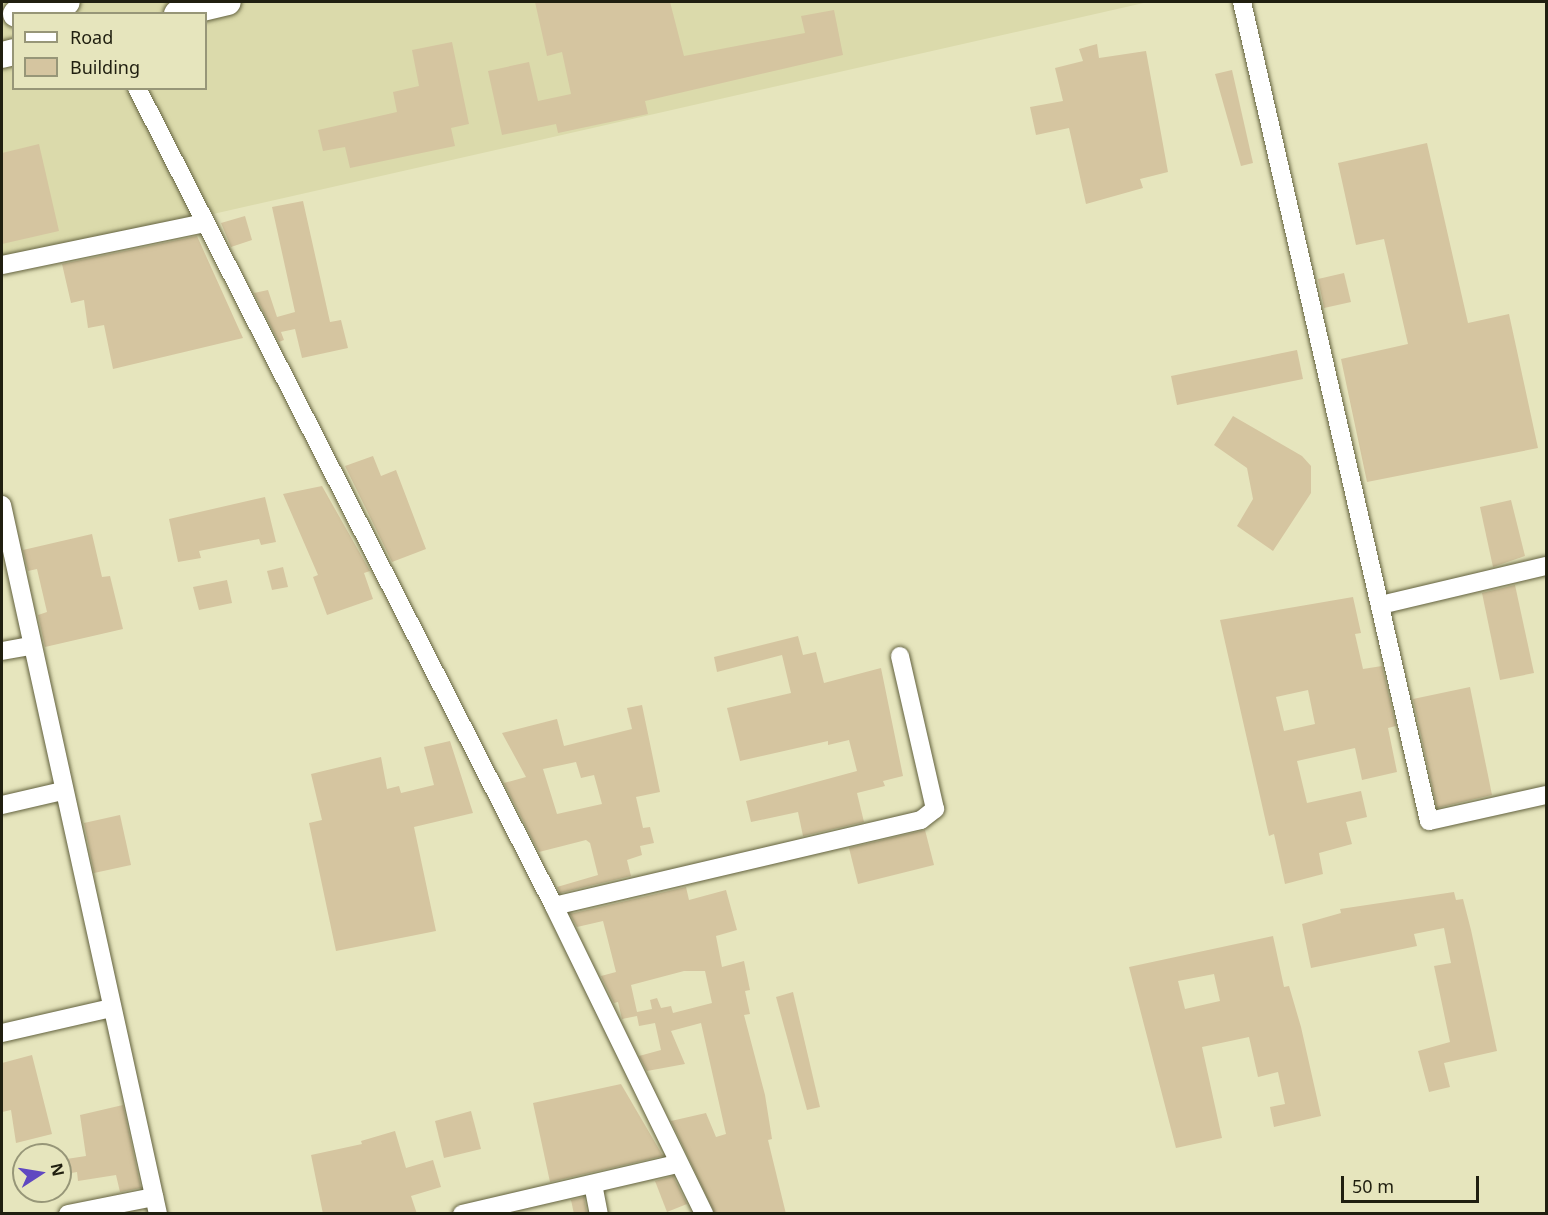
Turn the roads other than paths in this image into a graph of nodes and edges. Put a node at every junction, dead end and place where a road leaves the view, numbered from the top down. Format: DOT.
graph roads {
  1 [pos="67,2"];
  2 [pos="228,2"];
  3 [pos="1242,2"];
  4 [pos="24,12"];
  5 [pos="186,12"];
  6 [pos="138,90"];
  7 [pos="204,223"];
  8 [pos="2,265"];
  9 [pos="2,505"];
  10 [pos="1546,566"];
  11 [pos="1381,605"];
  12 [pos="31,646"];
  13 [pos="2,651"];
  14 [pos="900,656"];
  15 [pos="62,790"];
  16 [pos="1546,795"];
  17 [pos="2,805"];
  18 [pos="554,906"];
  19 [pos="111,1008"];
  20 [pos="2,1033"];
  21 [pos="677,1164"];
  22 [pos="593,1184"];
  23 [pos="156,1205"];
  24 [pos="68,1214"];
  25 [pos="462,1214"];
  26 [pos="599,1214"];
  27 [pos="704,1214"];
  1 -- 4 [label="main road"];
  2 -- 5 [label="main road"];
  3 -- 11 [label="street"];
  6 -- 7 [label="street"];
  7 -- 8 [label="street"];
  7 -- 18 [label="street"];
  9 -- 12 [label="street"];
  10 -- 11 [label="street"];
  11 -- 16 [label="street"];
  12 -- 13 [label="street"];
  12 -- 15 [label="street"];
  14 -- 18 [label="street"];
  15 -- 17 [label="street"];
  15 -- 19 [label="street"];
  18 -- 21 [label="street"];
  19 -- 20 [label="street"];
  19 -- 23 [label="street"];
  21 -- 22 [label="street"];
  21 -- 27 [label="street"];
  22 -- 25 [label="street"];
  22 -- 26 [label="street"];
  23 -- 24 [label="street"];
}
